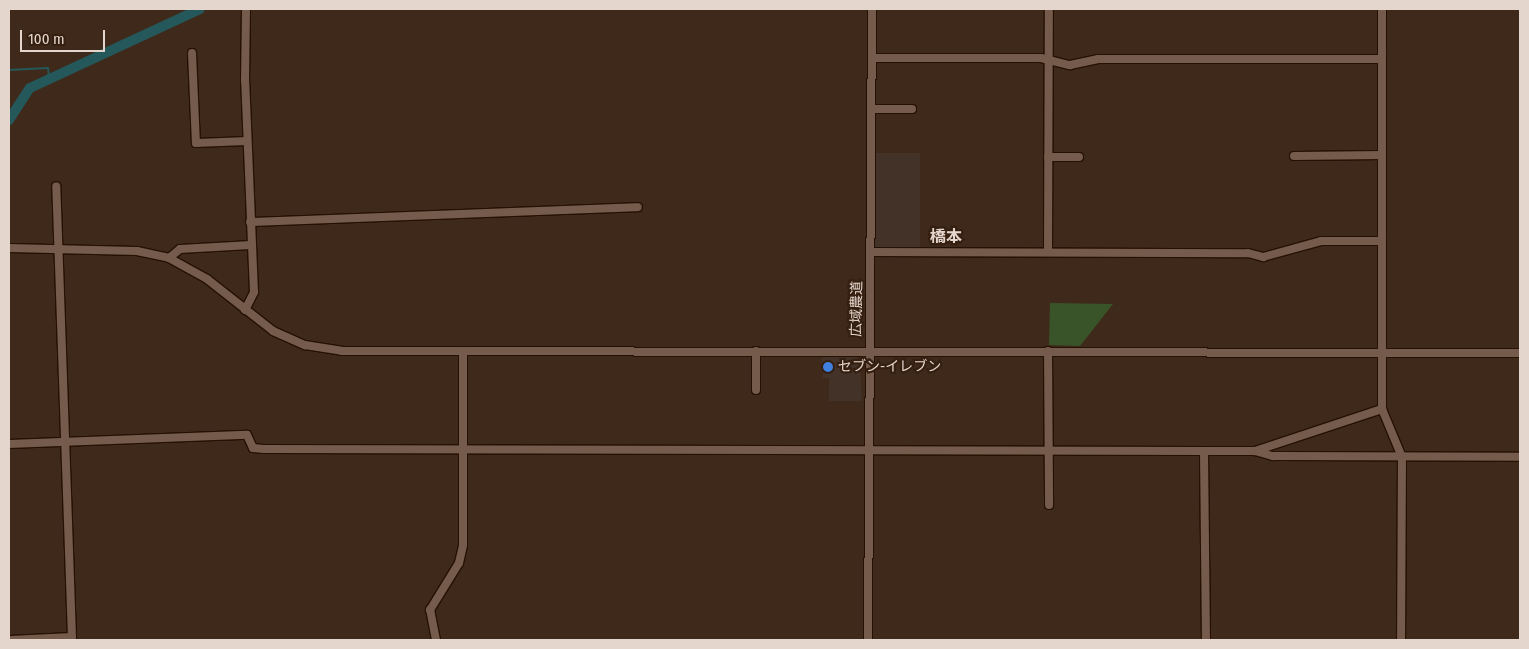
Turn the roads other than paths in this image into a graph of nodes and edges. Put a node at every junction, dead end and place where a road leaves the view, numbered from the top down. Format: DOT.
graph roads {
  1 [pos="246,9"];
  2 [pos="872,9"];
  3 [pos="1049,9"];
  4 [pos="1382,9"];
  5 [pos="192,53"];
  6 [pos="872,58"];
  7 [pos="1382,59"];
  8 [pos="1049,61"];
  9 [pos="871,109"];
  10 [pos="912,109"];
  11 [pos="248,141"];
  12 [pos="1382,155"];
  13 [pos="1294,156"];
  14 [pos="1048,157"];
  15 [pos="1079,157"];
  16 [pos="56,186"];
  17 [pos="638,207"];
  18 [pos="250,222"];
  19 [pos="1382,241"];
  20 [pos="251,245"];
  21 [pos="9,248"];
  22 [pos="58,248"];
  23 [pos="870,252"];
  24 [pos="1048,252"];
  25 [pos="169,258"];
  26 [pos="246,310"];
  27 [pos="463,351"];
  28 [pos="756,351"];
  29 [pos="869,351"];
  30 [pos="1048,351"];
  31 [pos="1382,352"];
  32 [pos="1520,353"];
  33 [pos="756,390"];
  34 [pos="1382,408"];
  35 [pos="66,441"];
  36 [pos="9,444"];
  37 [pos="463,448"];
  38 [pos="868,449"];
  39 [pos="1048,450"];
  40 [pos="1204,451"];
  41 [pos="1254,451"];
  42 [pos="1402,457"];
  43 [pos="1520,457"];
  44 [pos="1049,504"];
  45 [pos="9,640"];
  46 [pos="436,640"];
  47 [pos="868,640"];
  48 [pos="1206,640"];
  49 [pos="1401,640"];
  1 -- 11 [label="street"];
  2 -- 6 [label="street, 広域農道"];
  3 -- 8 [label="street"];
  4 -- 7 [label="street"];
  5 -- 11 [label="street"];
  6 -- 8 [label="street"];
  6 -- 9 [label="street, 広域農道"];
  7 -- 8 [label="street"];
  7 -- 12 [label="street"];
  8 -- 14 [label="street"];
  9 -- 10 [label="street"];
  9 -- 23 [label="street, 広域農道"];
  11 -- 18 [label="street"];
  12 -- 13 [label="street"];
  12 -- 19 [label="street"];
  14 -- 15 [label="street"];
  14 -- 24 [label="street"];
  16 -- 22 [label="street"];
  17 -- 18 [label="street"];
  18 -- 20 [label="street"];
  19 -- 24 [label="street"];
  19 -- 31 [label="street"];
  20 -- 25 [label="street"];
  20 -- 26 [label="street"];
  21 -- 22 [label="street"];
  22 -- 25 [label="street"];
  22 -- 35 [label="street"];
  23 -- 24 [label="street"];
  23 -- 29 [label="street, 広域農道"];
  25 -- 26 [label="street"];
  26 -- 27 [label="street"];
  27 -- 28 [label="street"];
  27 -- 37 [label="street"];
  28 -- 29 [label="street"];
  28 -- 33 [label="street"];
  29 -- 30 [label="street"];
  29 -- 38 [label="street, 広域農道"];
  30 -- 31 [label="street"];
  30 -- 39 [label="street"];
  31 -- 32 [label="street"];
  31 -- 34 [label="street"];
  34 -- 41 [label="street"];
  34 -- 42 [label="street"];
  35 -- 36 [label="street"];
  35 -- 37 [label="street"];
  35 -- 45 [label="street"];
  37 -- 38 [label="street"];
  37 -- 46 [label="street"];
  38 -- 39 [label="street"];
  38 -- 47 [label="street, 広域農道"];
  39 -- 40 [label="street"];
  39 -- 44 [label="street"];
  40 -- 41 [label="street"];
  40 -- 48 [label="street"];
  41 -- 42 [label="street"];
  42 -- 43 [label="street"];
  42 -- 49 [label="street"];
}
